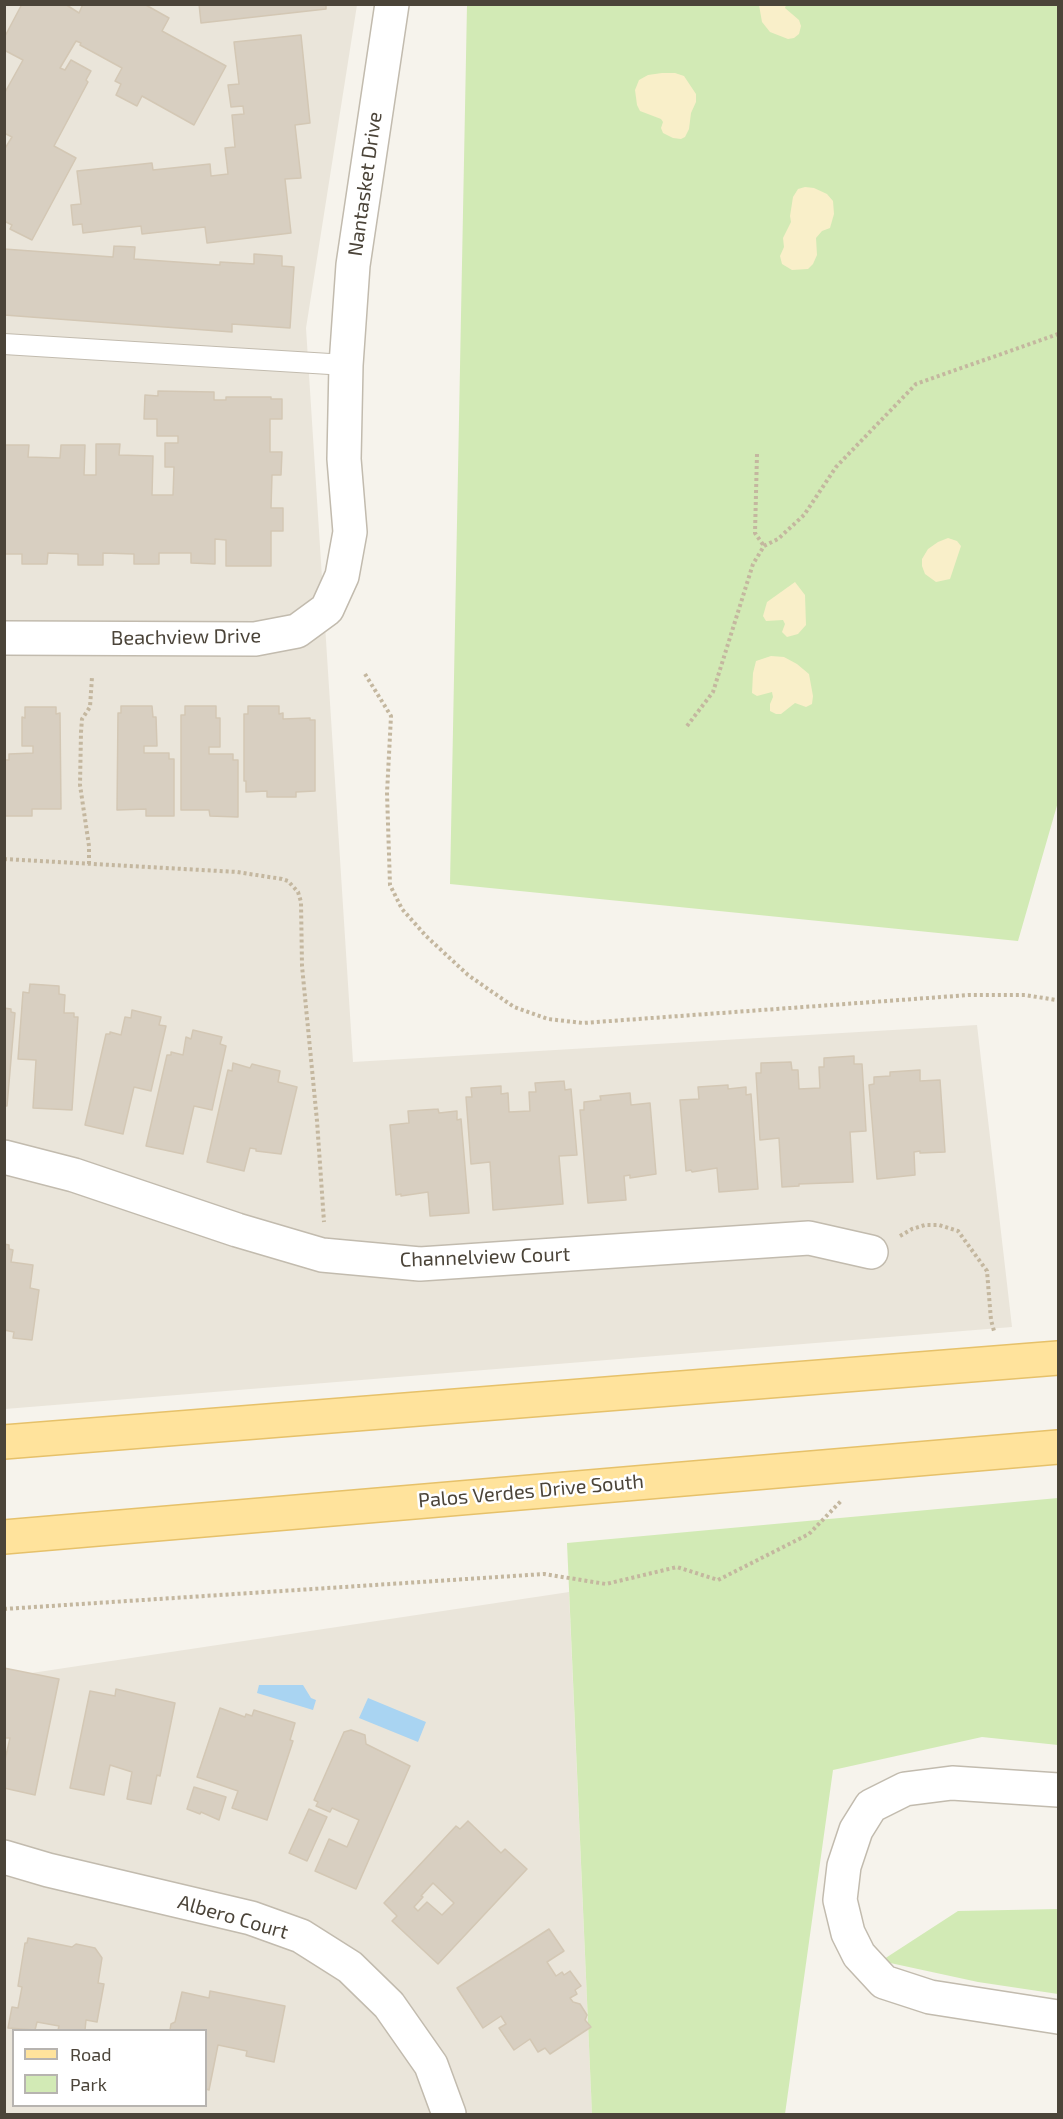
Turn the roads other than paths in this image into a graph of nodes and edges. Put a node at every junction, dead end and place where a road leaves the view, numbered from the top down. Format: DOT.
graph roads {
  1 [pos="392,4"];
  2 [pos="4,344"];
  3 [pos="346,365"];
  4 [pos="4,638"];
  5 [pos="4,1157"];
  6 [pos="871,1252"];
  7 [pos="1059,1358"];
  8 [pos="4,1442"];
  9 [pos="1059,1447"];
  10 [pos="4,1537"];
  11 [pos="1059,1790"];
  12 [pos="4,1857"];
  13 [pos="1059,2018"];
  14 [pos="449,2115"];
  1 -- 3 [label="street, Nantasket Drive"];
  2 -- 3 [label="lane"];
  3 -- 4 [label="street, Beachview Drive"];
  5 -- 6 [label="street, Channelview Court"];
  7 -- 8 [label="main road"];
  9 -- 10 [label="main road, Palos Verdes Drive South"];
  11 -- 13 [label="street"];
  12 -- 14 [label="street, Albero Court"];
}
